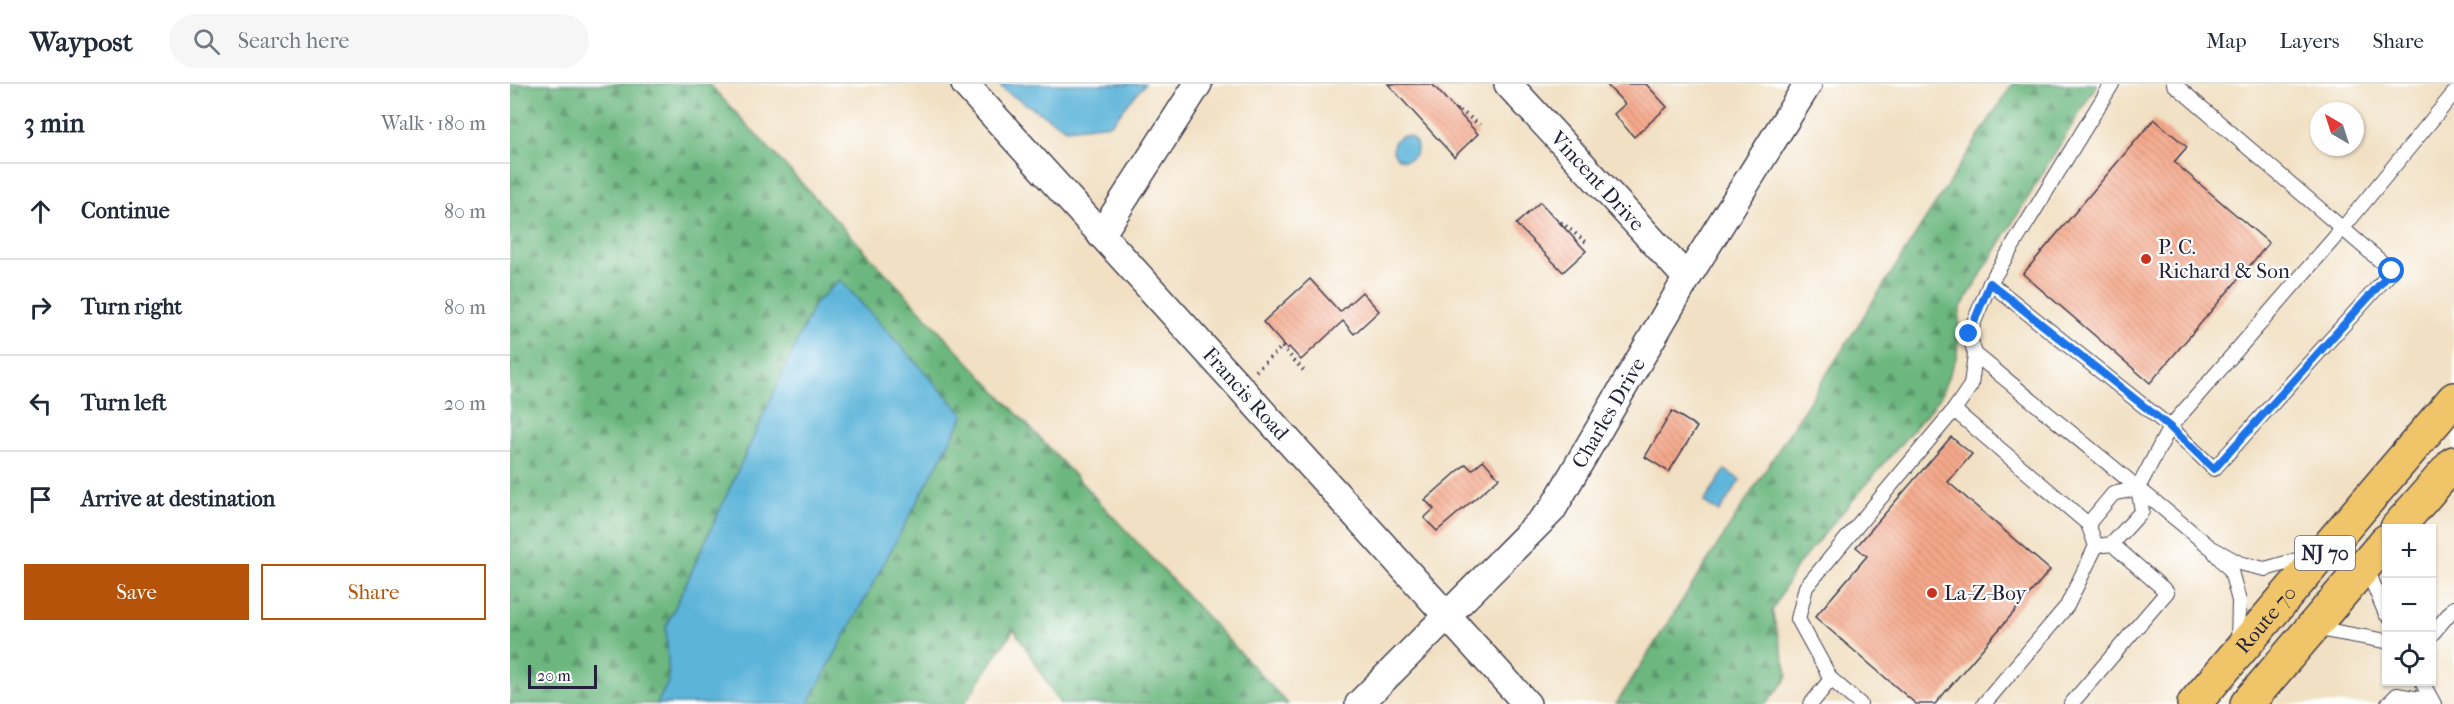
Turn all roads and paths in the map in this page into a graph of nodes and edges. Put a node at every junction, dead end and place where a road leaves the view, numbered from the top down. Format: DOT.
graph roads {
  1 [pos="965,84"];
  2 [pos="1198,84"];
  3 [pos="1508,84"];
  4 [pos="1808,84"];
  5 [pos="2112,84"];
  6 [pos="2174,84"];
  7 [pos="2454,93"];
  8 [pos="1456,110"];
  9 [pos="1480,125"];
  10 [pos="1561,224"];
  11 [pos="2343,228"];
  12 [pos="1101,235"];
  13 [pos="1586,242"];
  14 [pos="1687,278"];
  15 [pos="1990,283"];
  16 [pos="1975,354"];
  17 [pos="1304,371"];
  18 [pos="1239,386"];
  19 [pos="2454,399"];
  20 [pos="1954,410"];
  21 [pos="2170,427"];
  22 [pos="2454,463"];
  23 [pos="2138,488"];
  24 [pos="2088,524"];
  25 [pos="2401,524"];
  26 [pos="2112,544"];
  27 [pos="2096,546"];
  28 [pos="2210,547"];
  29 [pos="2326,552"];
  30 [pos="2376,553"];
  31 [pos="2382,590"];
  32 [pos="1447,615"];
  33 [pos="2451,617"];
  34 [pos="2311,628"];
  35 [pos="2434,632"];
  36 [pos="2382,640"];
  37 [pos="2238,653"];
  38 [pos="1831,679"];
  39 [pos="2424,686"];
  40 [pos="2393,699"];
  41 [pos="2433,703"];
  42 [pos="1359,704"];
  43 [pos="1527,704"];
  44 [pos="1811,704"];
  45 [pos="1860,704"];
  46 [pos="1984,704"];
  47 [pos="2071,704"];
  48 [pos="2194,704"];
  49 [pos="2247,704"];
  1 -- 12 [label="street, Francis Road"];
  2 -- 12 [label="street"];
  3 -- 14 [label="street, Vincent Drive"];
  4 -- 14 [label="street, Charles Drive"];
  5 -- 15 [label="lane"];
  6 -- 11 [label="lane"];
  7 -- 11 [label="lane"];
  8 -- 9 [label="path"];
  10 -- 13 [label="path"];
  11 -- 21 [label="lane"];
  11 -- 21 [label="lane"];
  12 -- 18 [label="street, Francis Road"];
  14 -- 32 [label="street, Charles Drive"];
  15 -- 16 [label="lane"];
  15 -- 21 [label="lane"];
  16 -- 20 [label="lane"];
  16 -- 23 [label="lane"];
  17 -- 18 [label="path"];
  18 -- 32 [label="street, Francis Road"];
  19 -- 29 [label="highway, Route 70 / NJ 70"];
  20 -- 24 [label="lane"];
  20 -- 38 [label="lane"];
  21 -- 23 [label="lane"];
  22 -- 25 [label="highway"];
  23 -- 24 [label="lane"];
  23 -- 26 [label="lane"];
  23 -- 28 [label="lane"];
  24 -- 27 [label="lane"];
  26 -- 27 [label="lane"];
  26 -- 47 [label="lane"];
  27 -- 46 [label="lane"];
  28 -- 29 [label="lane"];
  28 -- 37 [label="lane"];
  29 -- 37 [label="highway, Route 70 / NJ 70"];
  30 -- 31 [label="lane"];
  30 -- 34 [label="highway, Route 70 / NJ 70"];
  32 -- 42 [label="street, Charles Drive"];
  32 -- 43 [label="street, Francis Road"];
  33 -- 35 [label="lane"];
  34 -- 36 [label="lane"];
  34 -- 49 [label="highway, Route 70 / NJ 70"];
  37 -- 48 [label="highway, Route 70 / NJ 70"];
  38 -- 44 [label="lane"];
  38 -- 45 [label="lane"];
  39 -- 41 [label="lane"];
  40 -- 41 [label="lane"];
}
